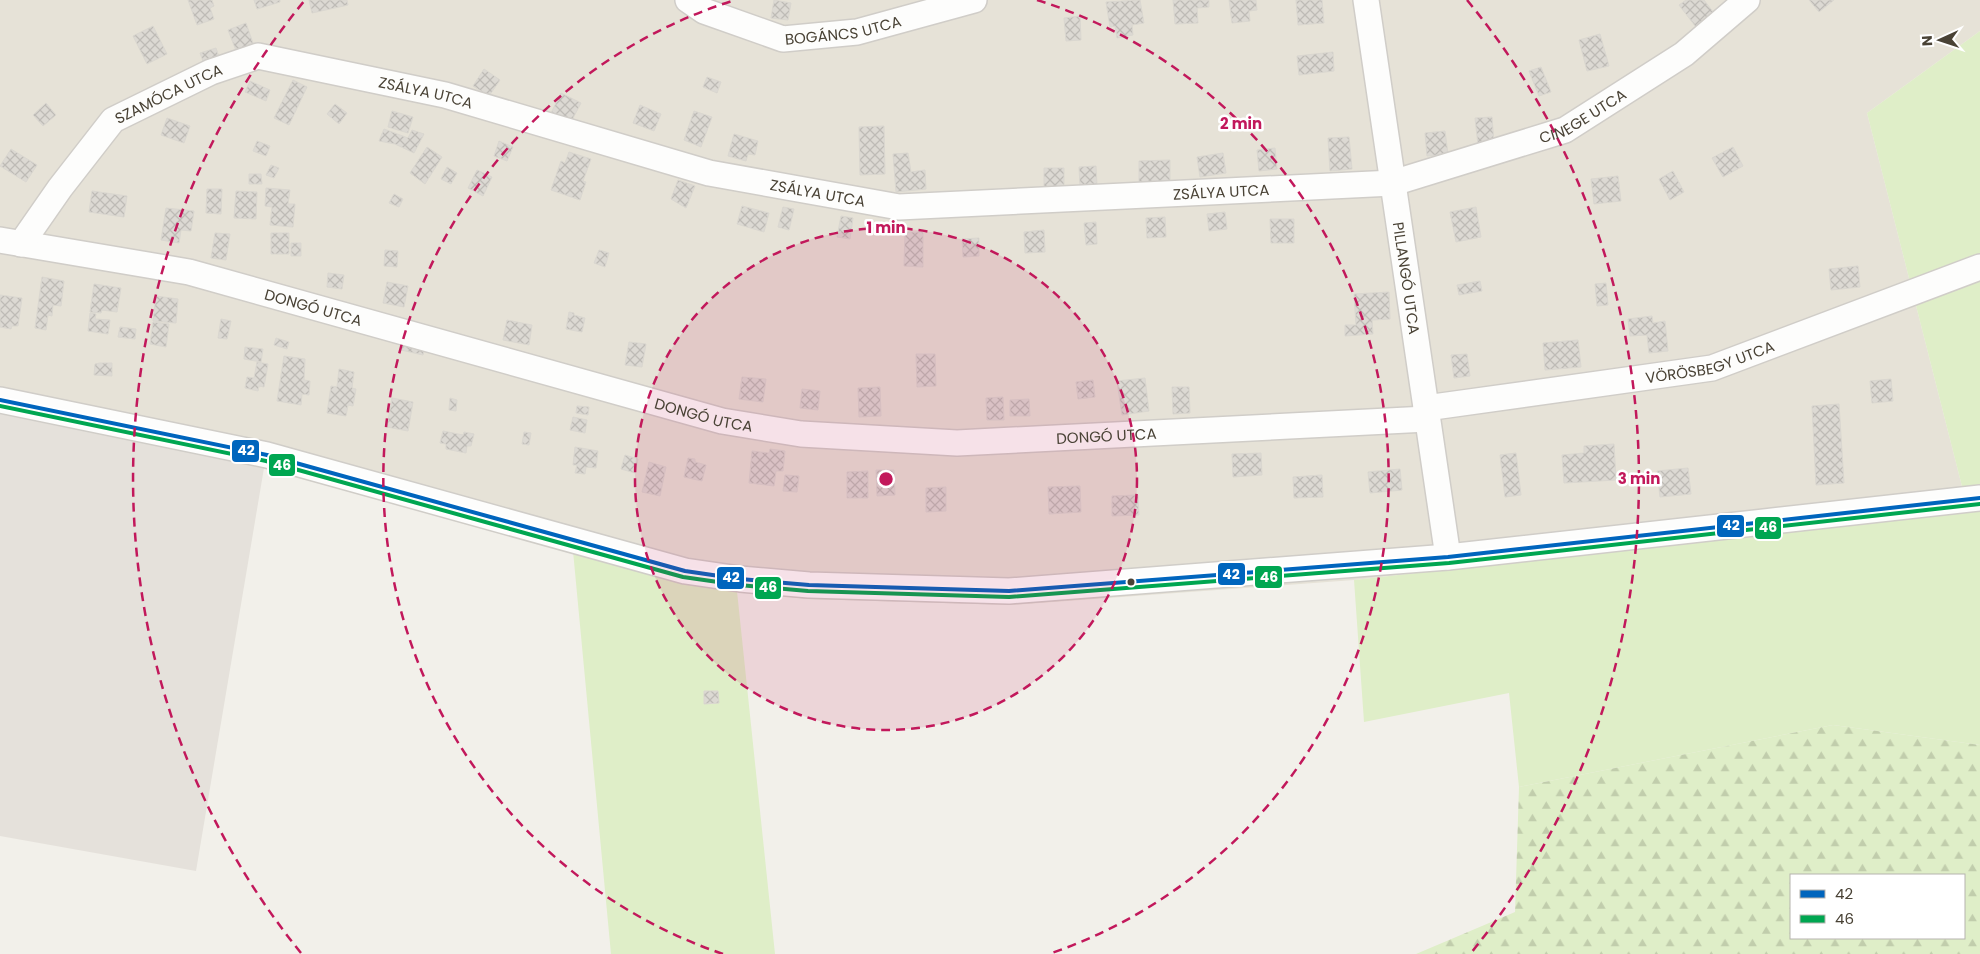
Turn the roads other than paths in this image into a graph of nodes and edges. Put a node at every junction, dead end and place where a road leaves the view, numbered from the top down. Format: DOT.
graph roads {
  1 [pos="688,0"];
  2 [pos="974,0"];
  3 [pos="1366,0"];
  4 [pos="1747,0"];
  5 [pos="258,56"];
  6 [pos="1393,183"];
  7 [pos="10,242"];
  8 [pos="1980,267"];
  9 [pos="0,400"];
  10 [pos="1427,413"];
  11 [pos="1980,498"];
  12 [pos="1448,557"];
  1 -- 2 [label="street, BOGÁNCS UTCA"];
  3 -- 6 [label="street, PILLANGÓ UTCA"];
  4 -- 6 [label="street, CINEGE UTCA"];
  5 -- 6 [label="street, ZSÁLYA UTCA"];
  5 -- 7 [label="street, SZAMÓCA UTCA"];
  6 -- 10 [label="street, PILLANGÓ UTCA"];
  7 -- 10 [label="street, DONGÓ UTCA"];
  8 -- 10 [label="street, VÖRÖSBEGY UTCA"];
  9 -- 12 [label="street"];
  10 -- 12 [label="street, PILLANGÓ UTCA"];
  11 -- 12 [label="street"];
}
